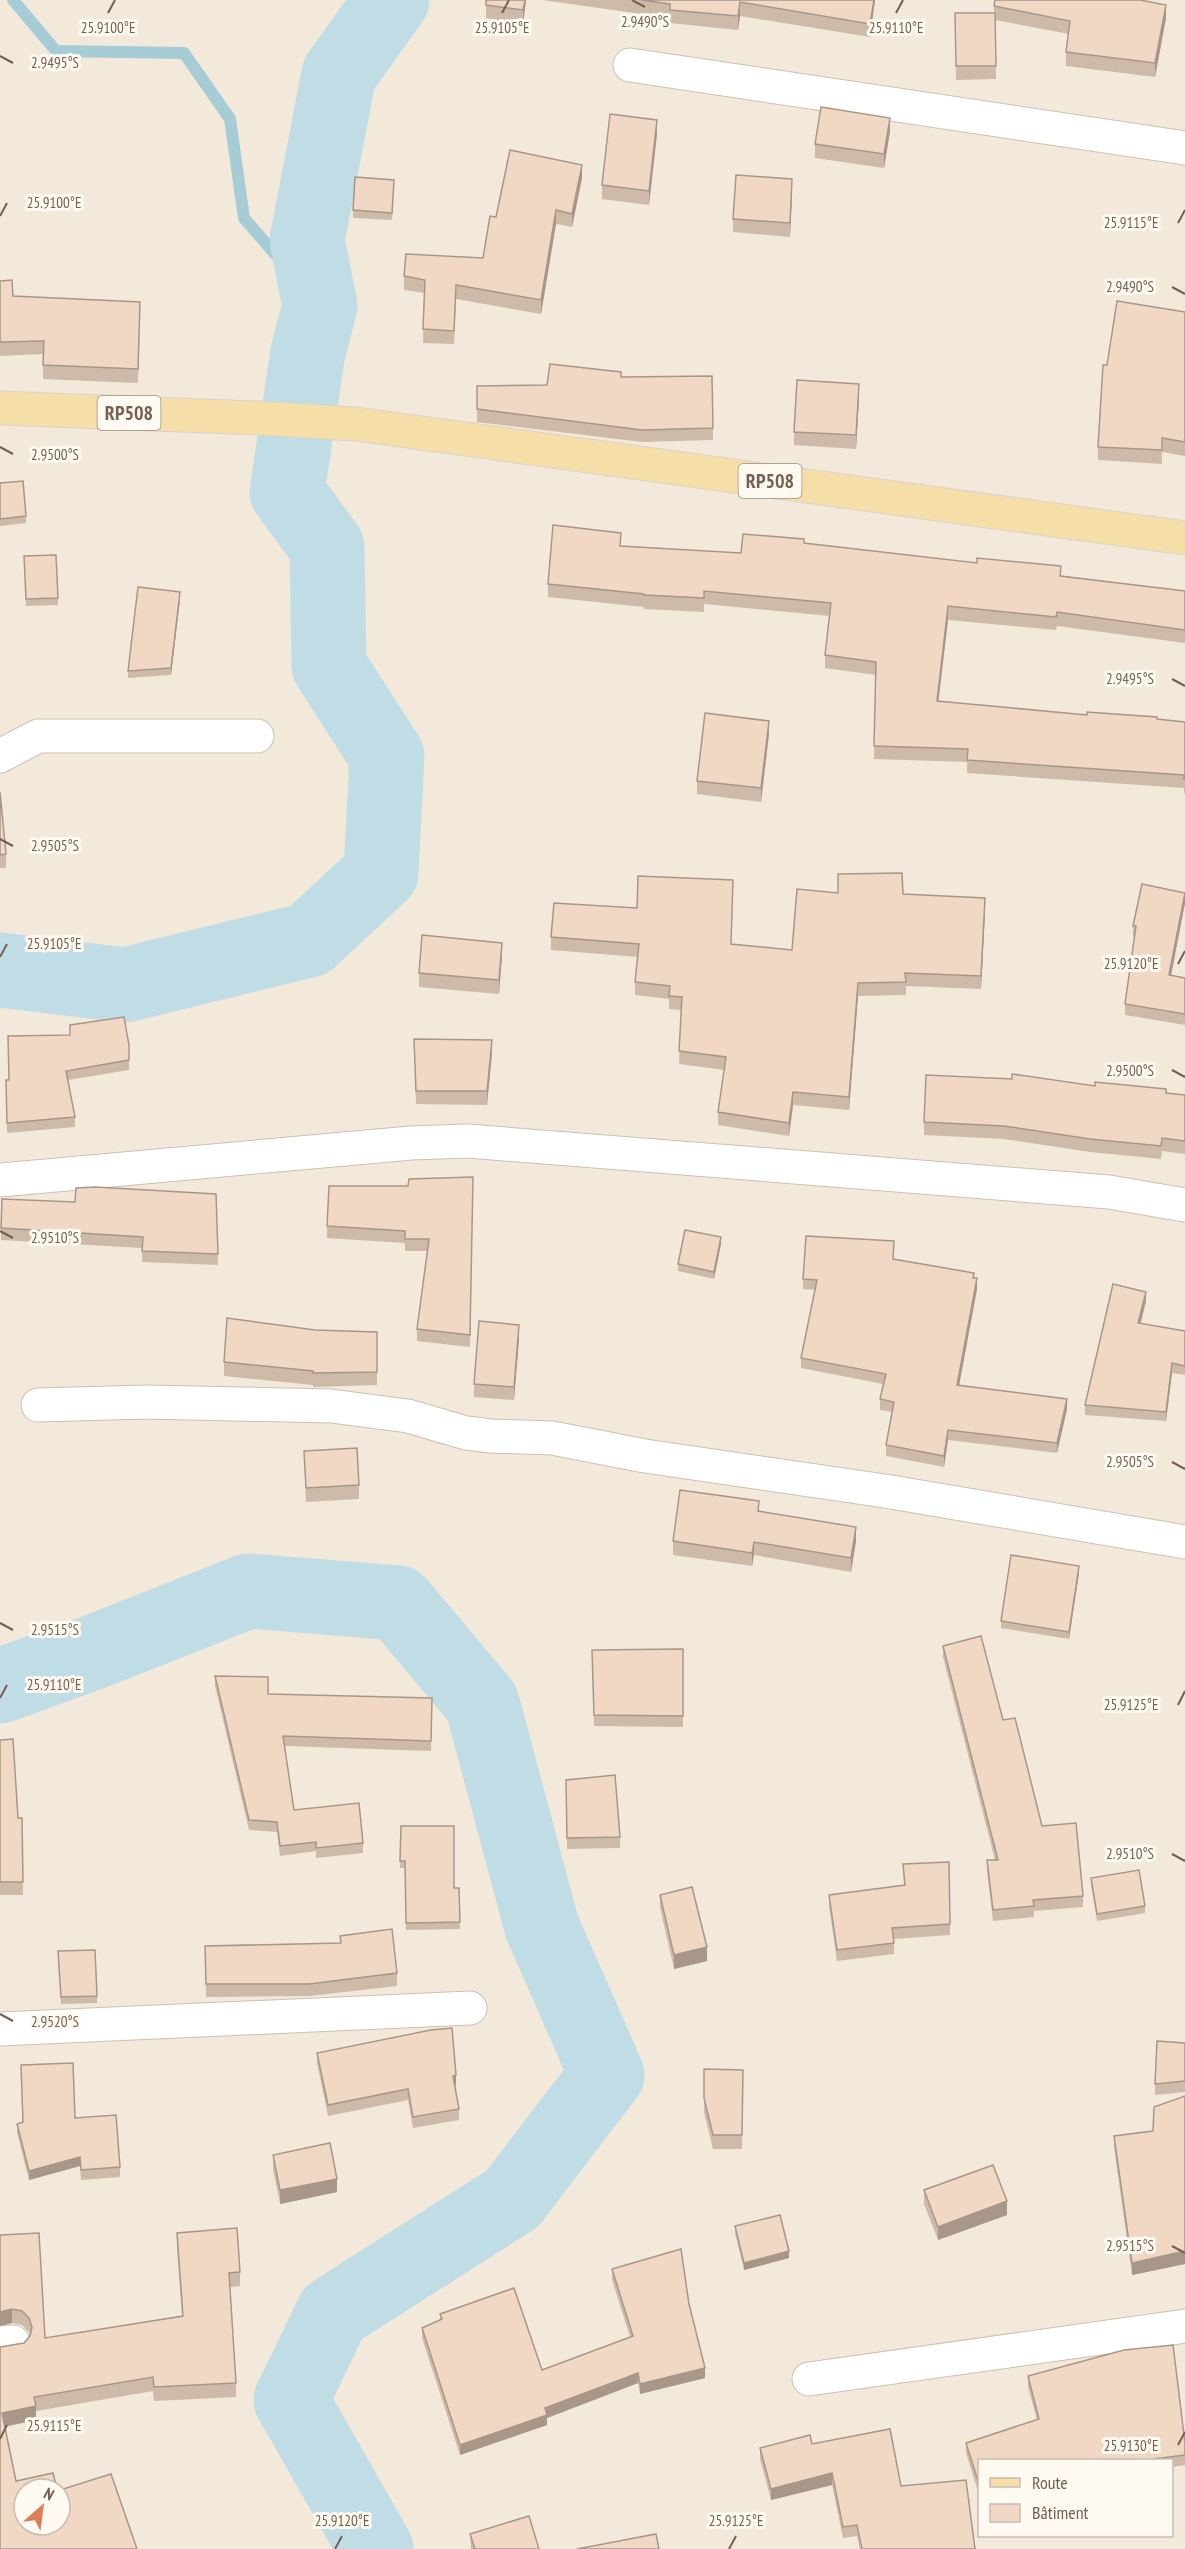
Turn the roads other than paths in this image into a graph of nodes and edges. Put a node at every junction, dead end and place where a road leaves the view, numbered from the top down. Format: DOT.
graph roads {
  1 [pos="630,64"];
  2 [pos="1185,148"];
  3 [pos="0,408"];
  4 [pos="1185,538"];
  5 [pos="257,736"];
  6 [pos="0,756"];
  7 [pos="1,1180"];
  8 [pos="1185,1205"];
  9 [pos="38,1406"];
  10 [pos="1185,1542"];
  11 [pos="470,2008"];
  12 [pos="0,2029"];
  13 [pos="1185,2326"];
  14 [pos="809,2379"];
  1 -- 2 [label="street"];
  3 -- 4 [label="main road, RP508"];
  5 -- 6 [label="street"];
  7 -- 8 [label="street"];
  9 -- 10 [label="street"];
  11 -- 12 [label="street"];
  13 -- 14 [label="street"];
}
